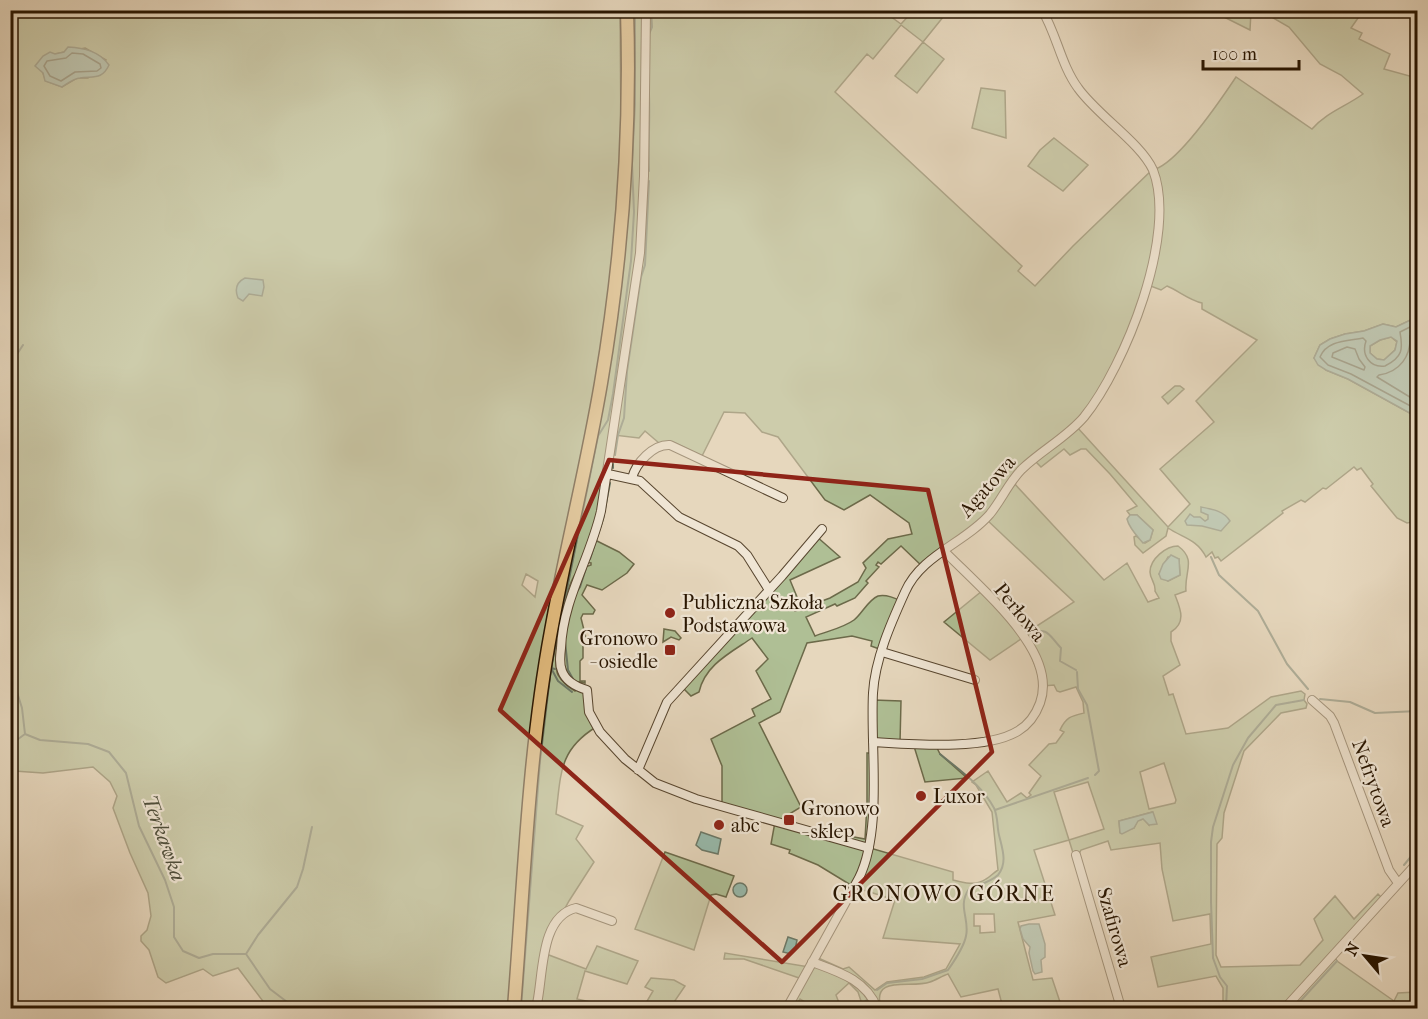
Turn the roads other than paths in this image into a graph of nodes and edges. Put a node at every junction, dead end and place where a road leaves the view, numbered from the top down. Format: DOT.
graph roads {
  1 [pos="627,10"];
  2 [pos="646,10"];
  3 [pos="1042,10"];
  4 [pos="608,474"];
  5 [pos="632,478"];
  6 [pos="783,498"];
  7 [pos="822,530"];
  8 [pos="944,551"];
  9 [pos="769,590"];
  10 [pos="882,651"];
  11 [pos="975,680"];
  12 [pos="1312,700"];
  13 [pos="873,742"];
  14 [pos="638,770"];
  15 [pos="869,848"];
  16 [pos="1076,855"];
  17 [pos="1418,862"];
  18 [pos="1398,883"];
  19 [pos="612,921"];
  20 [pos="812,962"];
  21 [pos="514,1008"];
  22 [pos="536,1008"];
  23 [pos="787,1008"];
  24 [pos="877,1008"];
  25 [pos="1121,1008"];
  26 [pos="1285,1008"];
  1 -- 21 [label="highway"];
  2 -- 4 [label="street"];
  3 -- 8 [label="street, Agatowa"];
  4 -- 5 [label="street"];
  4 -- 14 [label="street"];
  5 -- 6 [label="street"];
  5 -- 9 [label="street"];
  7 -- 9 [label="street"];
  8 -- 10 [label="street, Agatowa"];
  8 -- 13 [label="street, Perłowa"];
  9 -- 14 [label="street"];
  10 -- 11 [label="street"];
  10 -- 13 [label="street, Agatowa"];
  12 -- 18 [label="street, Nefrytowa"];
  13 -- 15 [label="street, Agatowa"];
  14 -- 15 [label="street"];
  15 -- 20 [label="street, Agatowa"];
  16 -- 25 [label="street, Szafirowa"];
  17 -- 18 [label="street"];
  18 -- 26 [label="street"];
  19 -- 22 [label="street"];
  20 -- 23 [label="street, Agatowa"];
  20 -- 24 [label="street"];
}
